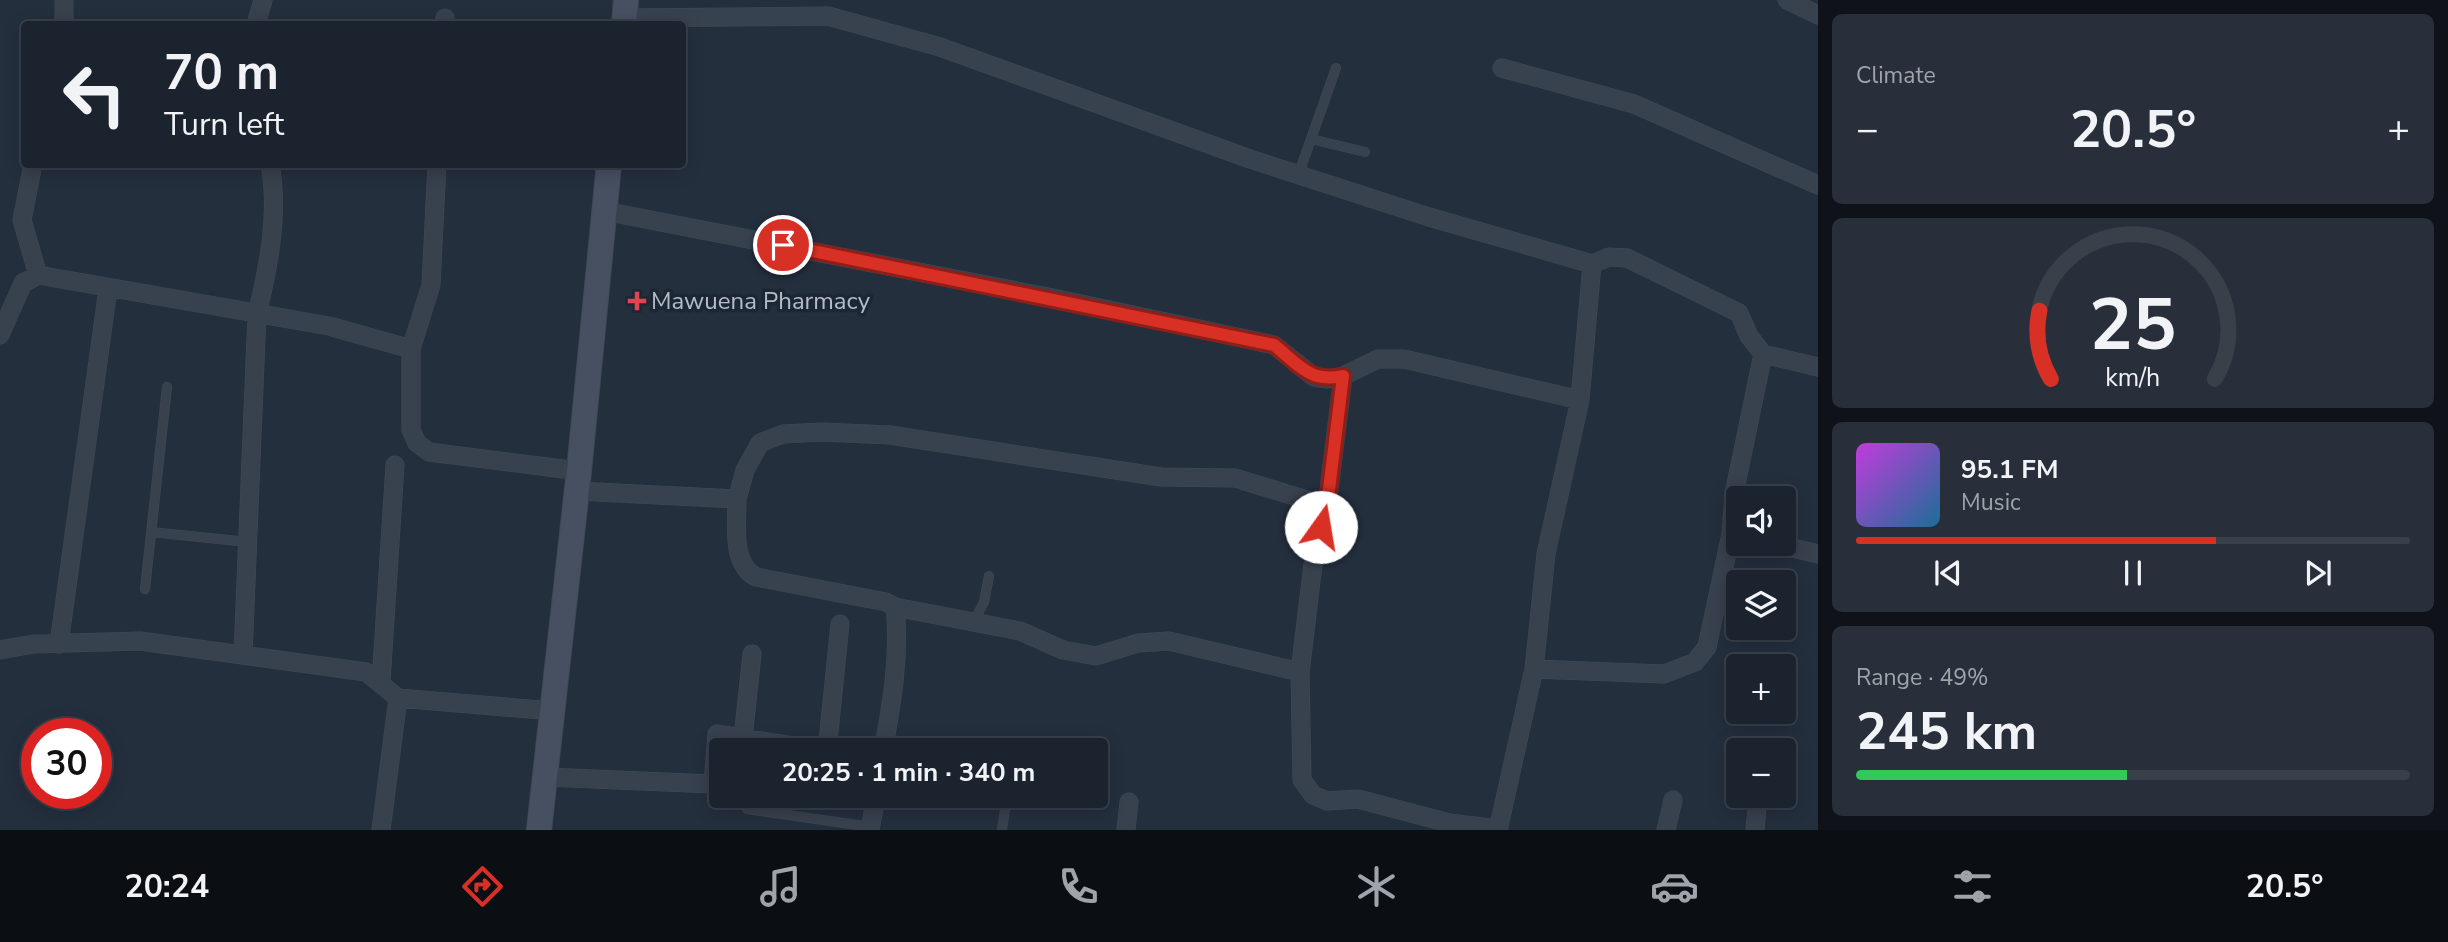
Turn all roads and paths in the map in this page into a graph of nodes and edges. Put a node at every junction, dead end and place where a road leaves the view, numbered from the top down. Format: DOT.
graph roads {
  1 [pos="64,0"];
  2 [pos="263,0"];
  3 [pos="1787,0"];
  4 [pos="625,14"];
  5 [pos="1818,15"];
  6 [pos="64,21"];
  7 [pos="257,21"];
  8 [pos="1336,68"];
  9 [pos="1502,68"];
  10 [pos="1311,139"];
  11 [pos="1366,152"];
  12 [pos="32,168"];
  13 [pos="271,168"];
  14 [pos="437,168"];
  15 [pos="609,168"];
  16 [pos="1299,173"];
  17 [pos="1818,185"];
  18 [pos="604,211"];
  19 [pos="1592,264"];
  20 [pos="38,275"];
  21 [pos="108,289"];
  22 [pos="8,296"];
  23 [pos="257,314"];
  24 [pos="0,335"];
  25 [pos="411,349"];
  26 [pos="1763,354"];
  27 [pos="1818,368"];
  28 [pos="1343,376"];
  29 [pos="167,387"];
  30 [pos="1580,400"];
  31 [pos="395,466"];
  32 [pos="578,481"];
  33 [pos="1736,486"];
  34 [pos="737,499"];
  35 [pos="1327,506"];
  36 [pos="151,532"];
  37 [pos="248,542"];
  38 [pos="1796,549"];
  39 [pos="1818,554"];
  40 [pos="1729,556"];
  41 [pos="989,576"];
  42 [pos="145,589"];
  43 [pos="894,607"];
  44 [pos="974,621"];
  45 [pos="841,624"];
  46 [pos="60,644"];
  47 [pos="0,650"];
  48 [pos="752,653"];
  49 [pos="243,655"];
  50 [pos="1534,669"];
  51 [pos="1300,672"];
  52 [pos="381,682"];
  53 [pos="398,698"];
  54 [pos="553,711"];
  55 [pos="717,738"];
  56 [pos="743,738"];
  57 [pos="828,738"];
  58 [pos="886,738"];
  59 [pos="545,777"];
  60 [pos="709,783"];
  61 [pos="1673,800"];
  62 [pos="1129,802"];
  63 [pos="874,808"];
  64 [pos="1005,808"];
  65 [pos="1757,808"];
  66 [pos="747,809"];
  67 [pos="870,828"];
  68 [pos="1499,829"];
  69 [pos="381,830"];
  70 [pos="539,830"];
  71 [pos="1002,830"];
  72 [pos="1126,830"];
  73 [pos="1666,830"];
  74 [pos="1755,830"];
  1 -- 6 [label="street"];
  2 -- 7 [label="street"];
  3 -- 5 [label="street"];
  4 -- 16 [label="street"];
  8 -- 10 [label="lane"];
  9 -- 17 [label="street"];
  10 -- 11 [label="lane"];
  10 -- 16 [label="lane"];
  12 -- 20 [label="street"];
  13 -- 23 [label="street"];
  14 -- 25 [label="street"];
  15 -- 18 [label="main road"];
  16 -- 19 [label="street"];
  18 -- 28 [label="street"];
  18 -- 32 [label="main road"];
  19 -- 26 [label="street"];
  19 -- 30 [label="street"];
  20 -- 21 [label="street"];
  20 -- 22 [label="street"];
  21 -- 23 [label="street"];
  21 -- 46 [label="street"];
  22 -- 24 [label="street"];
  23 -- 25 [label="street"];
  23 -- 37 [label="street"];
  25 -- 32 [label="street"];
  26 -- 27 [label="street"];
  26 -- 33 [label="street"];
  28 -- 30 [label="street"];
  28 -- 35 [label="street"];
  29 -- 36 [label="lane"];
  30 -- 50 [label="street"];
  31 -- 52 [label="street"];
  32 -- 34 [label="street"];
  32 -- 54 [label="main road"];
  34 -- 35 [label="street"];
  34 -- 43 [label="street"];
  35 -- 51 [label="street"];
  36 -- 37 [label="lane"];
  36 -- 42 [label="lane"];
  37 -- 49 [label="street"];
  38 -- 39 [label="street"];
  40 -- 50 [label="street"];
  41 -- 44 [label="lane"];
  43 -- 44 [label="street"];
  43 -- 58 [label="street"];
  44 -- 51 [label="street"];
  45 -- 57 [label="street"];
  46 -- 47 [label="street"];
  46 -- 49 [label="street"];
  48 -- 56 [label="street"];
  49 -- 52 [label="street"];
  50 -- 68 [label="street"];
  51 -- 68 [label="street"];
  52 -- 53 [label="street"];
  53 -- 54 [label="street"];
  53 -- 69 [label="street"];
  54 -- 59 [label="main road"];
  55 -- 56 [label="street"];
  59 -- 60 [label="street"];
  59 -- 70 [label="main road"];
  61 -- 73 [label="street"];
  62 -- 72 [label="street"];
  63 -- 67 [label="street"];
  64 -- 71 [label="lane"];
  65 -- 74 [label="street"];
  66 -- 67 [label="lane"];
}
